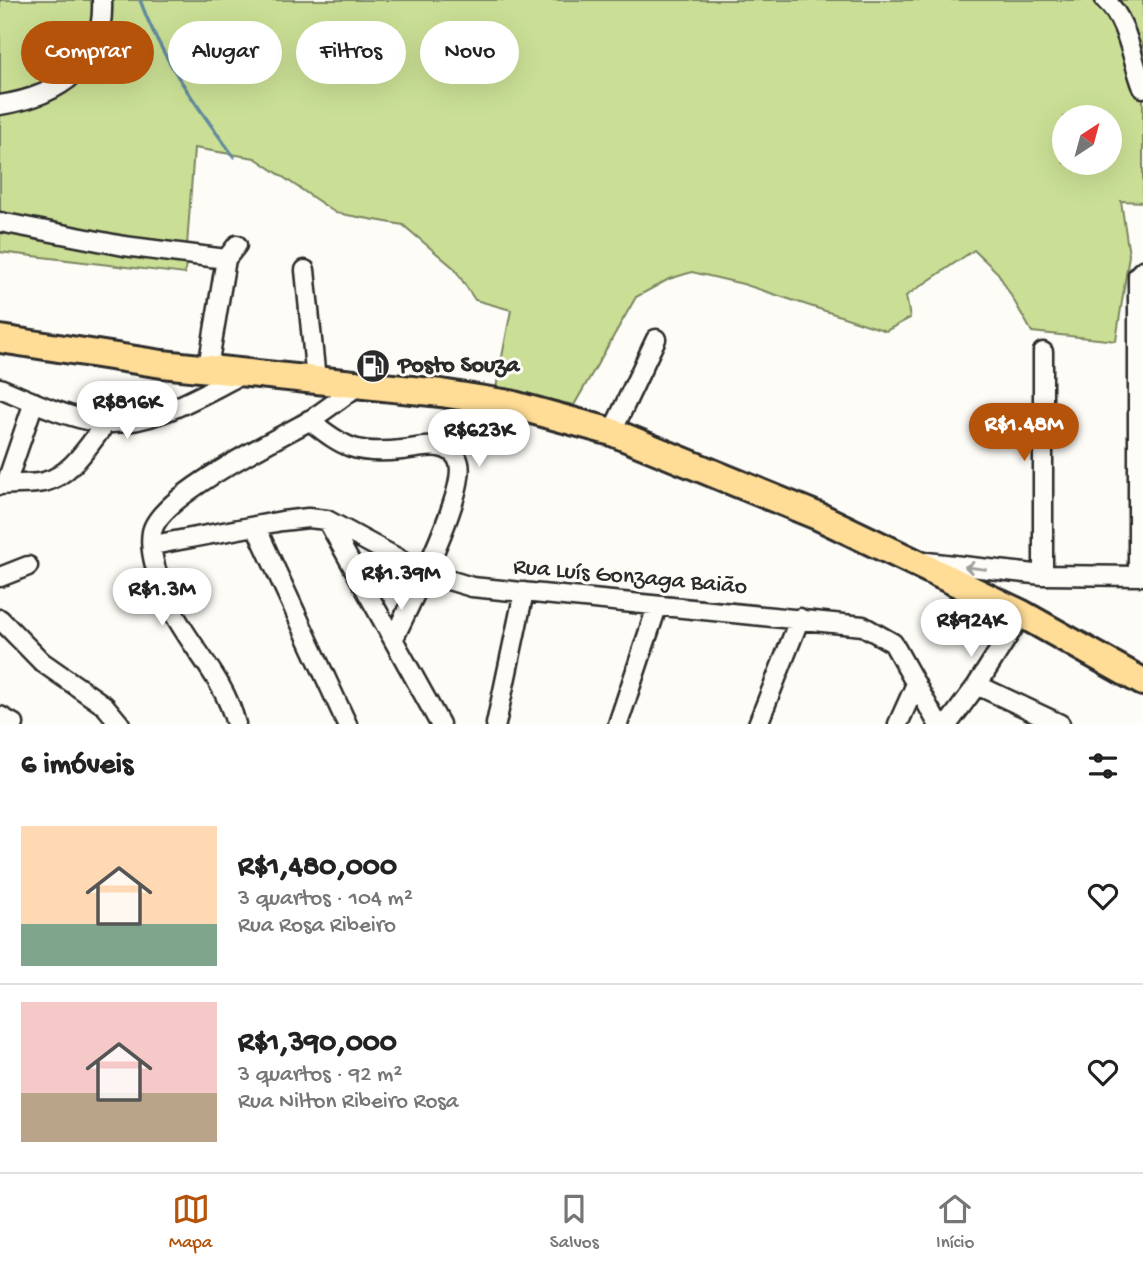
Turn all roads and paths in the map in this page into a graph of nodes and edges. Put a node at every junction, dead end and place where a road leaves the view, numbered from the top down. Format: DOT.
graph roads {
  1 [pos="102,0"];
  2 [pos="1105,0"];
  3 [pos="1143,88"];
  4 [pos="0,104"];
  5 [pos="0,222"];
  6 [pos="305,270"];
  7 [pos="1140,272"];
  8 [pos="0,339"];
  9 [pos="656,339"];
  10 [pos="1043,352"];
  11 [pos="208,367"];
  12 [pos="248,372"];
  13 [pos="316,380"];
  14 [pos="359,385"];
  15 [pos="0,388"];
  16 [pos="34,402"];
  17 [pos="309,420"];
  18 [pos="106,423"];
  19 [pos="612,432"];
  20 [pos="3,484"];
  21 [pos="327,520"];
  22 [pos="256,527"];
  23 [pos="153,545"];
  24 [pos="908,559"];
  25 [pos="28,566"];
  26 [pos="425,573"];
  27 [pos="1043,575"];
  28 [pos="1141,576"];
  29 [pos="0,578"];
  30 [pos="524,592"];
  31 [pos="657,607"];
  32 [pos="1022,614"];
  33 [pos="800,618"];
  34 [pos="0,620"];
  35 [pos="394,638"];
  36 [pos="1143,682"];
  37 [pos="916,684"];
  38 [pos="977,685"];
  39 [pos="0,716"];
  40 [pos="14,724"];
  41 [pos="120,724"];
  42 [pos="236,724"];
  43 [pos="347,724"];
  44 [pos="440,724"];
  45 [pos="496,724"];
  46 [pos="618,724"];
  47 [pos="758,724"];
  48 [pos="898,724"];
  49 [pos="939,724"];
  50 [pos="948,724"];
  51 [pos="1060,724"];
  1 -- 4 [label="street"];
  2 -- 3 [label="street"];
  5 -- 11 [label="street"];
  6 -- 13 [label="street"];
  7 -- 28 [label="street"];
  8 -- 11 [label="highway"];
  9 -- 19 [label="street"];
  10 -- 27 [label="street"];
  11 -- 12 [label="highway"];
  12 -- 13 [label="highway"];
  12 -- 18 [label="street"];
  13 -- 14 [label="highway"];
  14 -- 17 [label="street"];
  14 -- 19 [label="highway"];
  15 -- 16 [label="street"];
  16 -- 18 [label="street"];
  16 -- 20 [label="street"];
  17 -- 23 [label="street"];
  17 -- 26 [label="street"];
  18 -- 20 [label="street"];
  19 -- 24 [label="highway"];
  21 -- 22 [label="street"];
  21 -- 26 [label="street, Rua Luís Gonzaga Baião"];
  21 -- 35 [label="street"];
  22 -- 23 [label="street"];
  22 -- 43 [label="street"];
  23 -- 42 [label="street"];
  27 -- 24 [label="street, one-way"];
  24 -- 32 [label="highway"];
  25 -- 29 [label="street"];
  26 -- 30 [label="street, Rua Luís Gonzaga Baião"];
  26 -- 35 [label="street"];
  27 -- 28 [label="street"];
  30 -- 31 [label="street, Rua Luís Gonzaga Baião"];
  30 -- 45 [label="street"];
  31 -- 33 [label="street, Rua Luís Gonzaga Baião"];
  31 -- 46 [label="street"];
  32 -- 36 [label="highway"];
  32 -- 38 [label="street"];
  33 -- 37 [label="street, Rua Luís Gonzaga Baião"];
  33 -- 47 [label="street"];
  34 -- 41 [label="street"];
  35 -- 44 [label="street"];
  37 -- 48 [label="street"];
  37 -- 49 [label="street, Rua Luís Gonzaga Baião"];
  38 -- 50 [label="street"];
  38 -- 51 [label="street"];
  39 -- 40 [label="street"];
}
